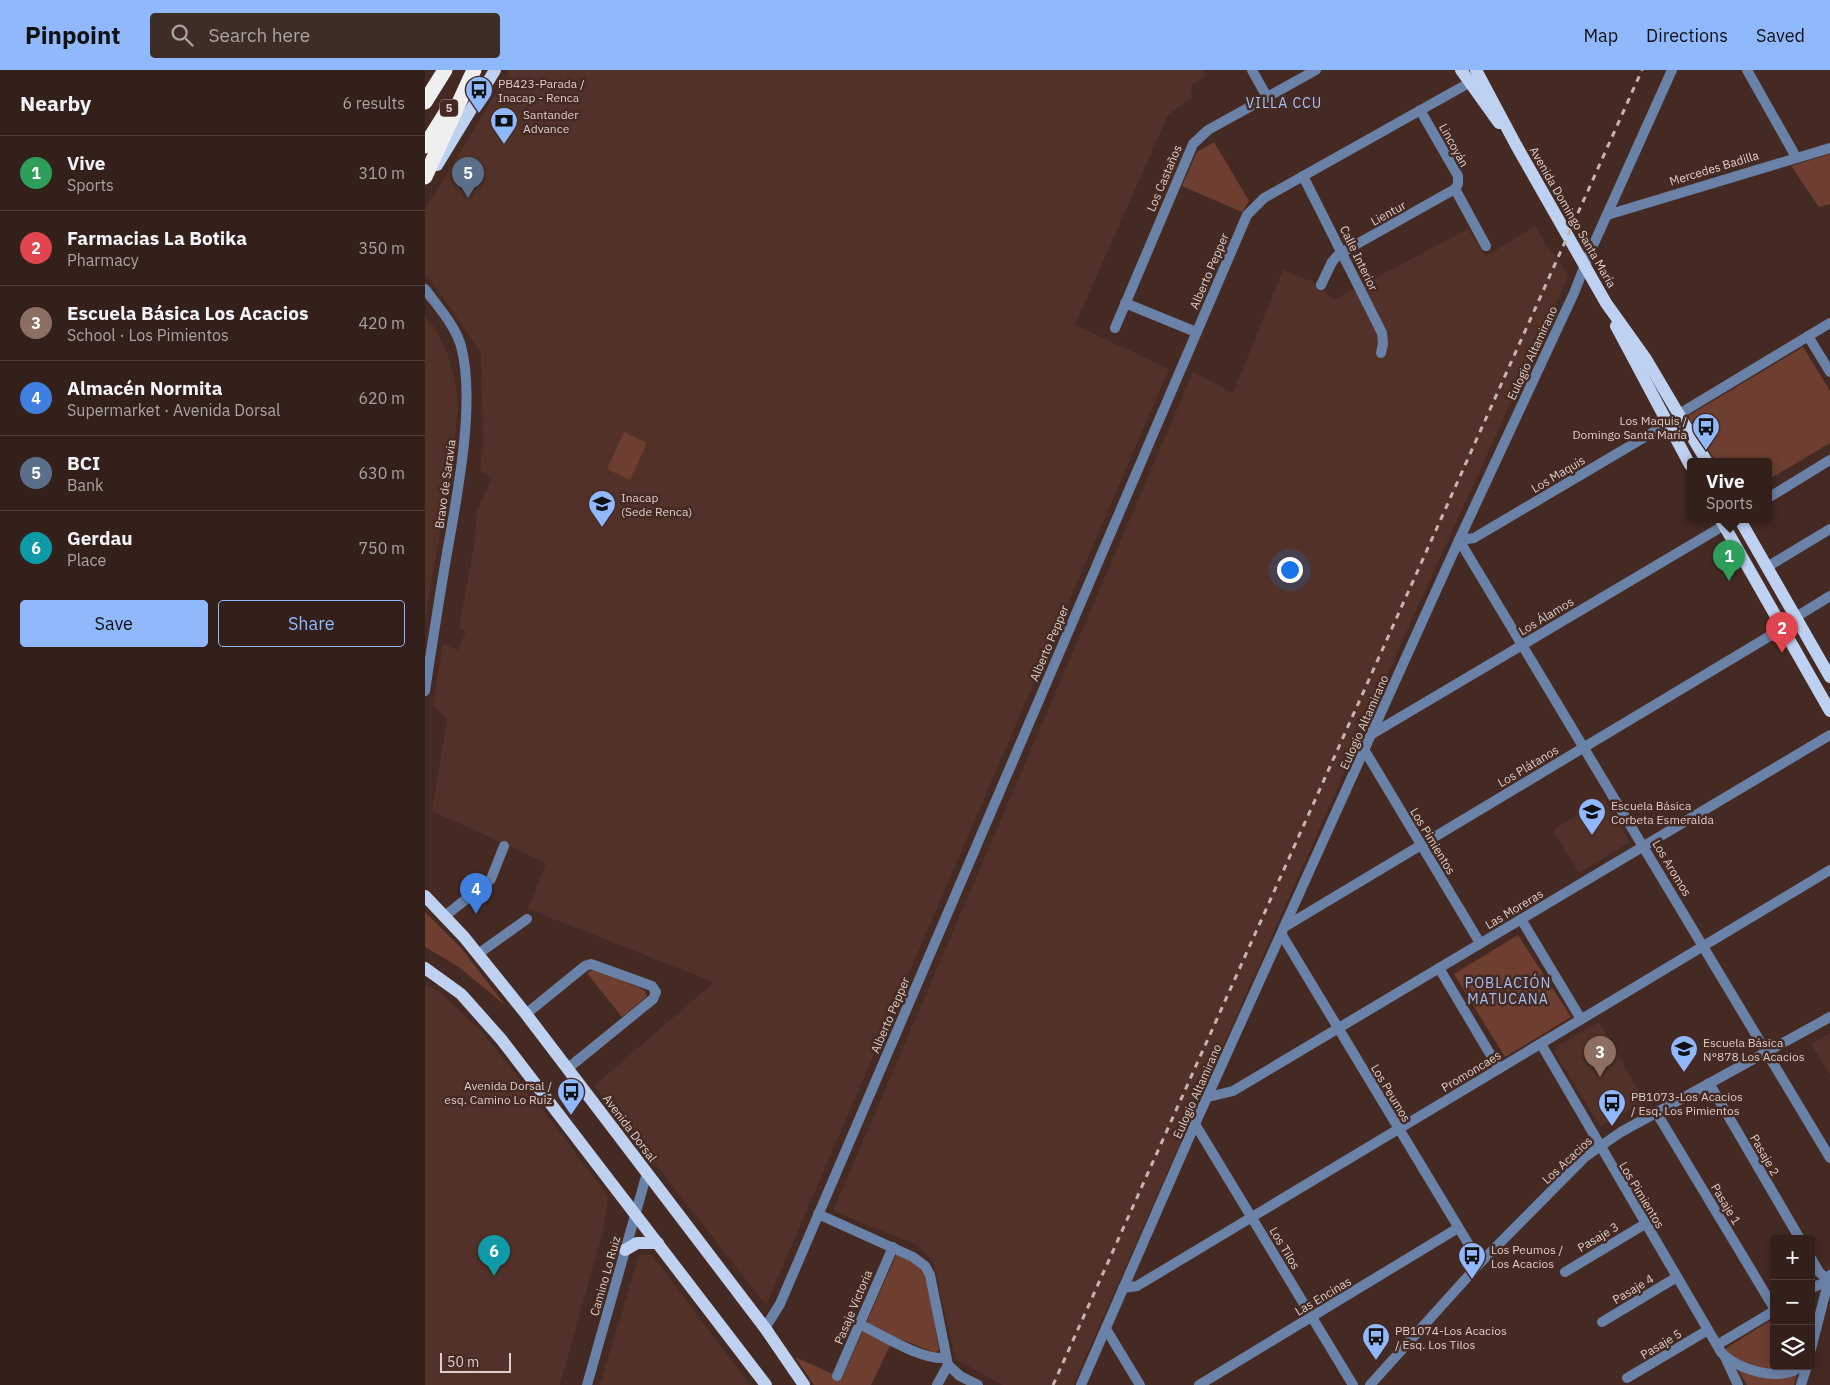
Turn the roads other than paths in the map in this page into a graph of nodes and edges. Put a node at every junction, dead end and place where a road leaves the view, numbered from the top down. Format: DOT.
graph roads {
  1 [pos="437,70"];
  2 [pos="445,70"];
  3 [pos="473,70"];
  4 [pos="495,70"];
  5 [pos="1252,70"];
  6 [pos="1316,70"];
  7 [pos="1461,70"];
  8 [pos="1672,70"];
  9 [pos="1747,70"];
  10 [pos="1475,77"];
  11 [pos="425,86"];
  12 [pos="1267,97"];
  13 [pos="425,102"];
  14 [pos="1420,110"];
  15 [pos="425,146"];
  16 [pos="1830,148"];
  17 [pos="1796,157"];
  18 [pos="1303,176"];
  19 [pos="425,177"];
  20 [pos="425,184"];
  21 [pos="1455,190"];
  22 [pos="1607,214"];
  23 [pos="1486,246"];
  24 [pos="1343,252"];
  25 [pos="1585,266"];
  26 [pos="1321,285"];
  27 [pos="425,289"];
  28 [pos="1125,303"];
  29 [pos="1607,303"];
  30 [pos="1830,323"];
  31 [pos="1115,328"];
  32 [pos="1196,332"];
  33 [pos="1808,336"];
  34 [pos="1381,353"];
  35 [pos="1830,372"];
  36 [pos="1679,414"];
  37 [pos="1667,424"];
  38 [pos="1705,458"];
  39 [pos="1687,460"];
  40 [pos="1830,460"];
  41 [pos="1772,496"];
  42 [pos="1724,523"];
  43 [pos="1727,523"];
  44 [pos="1742,523"];
  45 [pos="1830,529"];
  46 [pos="1459,540"];
  47 [pos="1767,567"];
  48 [pos="1830,596"];
  49 [pos="1796,617"];
  50 [pos="1783,628"];
  51 [pos="1523,645"];
  52 [pos="1828,669"];
  53 [pos="425,691"];
  54 [pos="1830,711"];
  55 [pos="1372,734"];
  56 [pos="1830,735"];
  57 [pos="1584,747"];
  58 [pos="1365,751"];
  59 [pos="1421,845"];
  60 [pos="504,846"];
  61 [pos="1644,846"];
  62 [pos="1830,870"];
  63 [pos="425,896"];
  64 [pos="445,916"];
  65 [pos="527,919"];
  66 [pos="1521,919"];
  67 [pos="1284,931"];
  68 [pos="1481,943"];
  69 [pos="1703,946"];
  70 [pos="478,954"];
  71 [pos="425,968"];
  72 [pos="1439,968"];
  73 [pos="526,1014"];
  74 [pos="1830,1017"];
  75 [pos="1581,1019"];
  76 [pos="1338,1028"];
  77 [pos="1541,1044"];
  78 [pos="1767,1052"];
  79 [pos="1499,1068"];
  80 [pos="567,1069"];
  81 [pos="1709,1083"];
  82 [pos="1208,1097"];
  83 [pos="1656,1112"];
  84 [pos="1195,1124"];
  85 [pos="1398,1129"];
  86 [pos="1599,1146"];
  87 [pos="1830,1158"];
  88 [pos="647,1173"];
  89 [pos="635,1214"];
  90 [pos="818,1214"];
  91 [pos="1252,1217"];
  92 [pos="1645,1224"];
  93 [pos="1458,1228"];
  94 [pos="1798,1235"];
  95 [pos="658,1243"];
  96 [pos="893,1247"];
  97 [pos="625,1250"];
  98 [pos="1480,1264"];
  99 [pos="1815,1265"];
  100 [pos="1565,1272"];
  101 [pos="1677,1277"];
  102 [pos="1829,1278"];
  103 [pos="1815,1286"];
  104 [pos="1123,1288"];
  105 [pos="1770,1302"];
  106 [pos="1770,1312"];
  107 [pos="1313,1317"];
  108 [pos="1602,1322"];
  109 [pos="859,1324"];
  110 [pos="765,1328"];
  111 [pos="1106,1329"];
  112 [pos="1708,1330"];
  113 [pos="1815,1334"];
  114 [pos="1717,1345"];
  115 [pos="1725,1357"];
  116 [pos="946,1362"];
  117 [pos="1794,1370"];
  118 [pos="1806,1370"];
  119 [pos="837,1376"];
  120 [pos="1627,1378"];
  121 [pos="1735,1384"];
  122 [pos="587,1385"];
  123 [pos="766,1385"];
  124 [pos="804,1385"];
  125 [pos="937,1385"];
  126 [pos="978,1385"];
  127 [pos="1081,1385"];
  128 [pos="1140,1385"];
  129 [pos="1199,1385"];
  130 [pos="1353,1385"];
  131 [pos="1370,1385"];
  132 [pos="1801,1385"];
  1 -- 11 [label="highway"];
  2 -- 13 [label="highway, 5"];
  3 -- 15 [label="highway, 5"];
  3 -- 19 [label="highway"];
  4 -- 20 [label="main road"];
  5 -- 12 [label="street"];
  6 -- 12 [label="street, Los Castaños"];
  7 -- 10 [label="main road, Avenida Domingo Santa María"];
  8 -- 22 [label="street, Eulogio Altamirano"];
  9 -- 17 [label="street"];
  10 -- 14 [label="street, Alberto Pepper"];
  10 -- 25 [label="main road, Avenida Domingo Santa María"];
  12 -- 28 [label="street, Los Castaños"];
  14 -- 18 [label="street, Alberto Pepper"];
  14 -- 21 [label="street, Lincoyán"];
  16 -- 17 [label="street, Mercedes Badilla"];
  17 -- 22 [label="street, Mercedes Badilla"];
  18 -- 24 [label="street, Calle Interior"];
  18 -- 32 [label="street, Alberto Pepper"];
  21 -- 23 [label="street, Lincoyán"];
  21 -- 24 [label="street, Lientur"];
  22 -- 25 [label="street, Eulogio Altamirano"];
  24 -- 26 [label="street, Lientur"];
  24 -- 34 [label="street, Calle Interior"];
  25 -- 29 [label="main road, Avenida Domingo Santa María"];
  25 -- 46 [label="street, Eulogio Altamirano"];
  27 -- 53 [label="street, Bravo de Saravia"];
  28 -- 31 [label="street, Los Castaños"];
  28 -- 32 [label="street"];
  29 -- 36 [label="main road, Avenida Domingo Santa María"];
  29 -- 37 [label="main road, Avenida Domingo Santa María"];
  30 -- 33 [label="street"];
  32 -- 90 [label="street, Alberto Pepper"];
  33 -- 35 [label="street"];
  33 -- 36 [label="street"];
  36 -- 38 [label="main road, Avenida Domingo Santa María"];
  37 -- 39 [label="main road, Avenida Domingo Santa María"];
  37 -- 46 [label="street, Los Maquis"];
  40 -- 41 [label="street"];
  42 -- 51 [label="street, Los Álamos"];
  43 -- 50 [label="main road"];
  44 -- 47 [label="main road"];
  45 -- 47 [label="street"];
  46 -- 51 [label="street, Los Aromos"];
  46 -- 55 [label="street, Eulogio Altamirano"];
  47 -- 49 [label="main road"];
  48 -- 49 [label="street"];
  49 -- 52 [label="main road"];
  50 -- 54 [label="main road"];
  50 -- 57 [label="street, Los Plátanos"];
  51 -- 55 [label="street, Los Álamos"];
  51 -- 57 [label="street, Los Aromos"];
  55 -- 58 [label="street, Eulogio Altamirano"];
  56 -- 61 [label="street, Las Moreras"];
  57 -- 59 [label="street, Los Plátanos"];
  57 -- 61 [label="street, Los Aromos"];
  58 -- 59 [label="street, Los Pimientos"];
  58 -- 67 [label="street, Eulogio Altamirano"];
  59 -- 67 [label="street, Los Plátanos"];
  59 -- 68 [label="street, Los Pimientos"];
  60 -- 64 [label="street"];
  61 -- 66 [label="street, Las Moreras"];
  61 -- 69 [label="street, Los Aromos"];
  62 -- 69 [label="street, Promoncaes"];
  63 -- 64 [label="main road, Avenida Dorsal"];
  64 -- 70 [label="main road, Avenida Dorsal"];
  65 -- 70 [label="street"];
  66 -- 68 [label="street, Las Moreras"];
  66 -- 75 [label="street"];
  67 -- 76 [label="street, Los Peumos"];
  67 -- 82 [label="street, Eulogio Altamirano"];
  68 -- 72 [label="street, Las Moreras"];
  69 -- 75 [label="street, Promoncaes"];
  69 -- 78 [label="street, Los Aromos"];
  70 -- 73 [label="main road, Avenida Dorsal"];
  71 -- 89 [label="main road"];
  72 -- 76 [label="street, Las Moreras"];
  72 -- 79 [label="street"];
  73 -- 80 [label="main road, Avenida Dorsal"];
  73 -- 80 [label="street"];
  74 -- 78 [label="street, Los Acacios"];
  75 -- 77 [label="street, Promoncaes"];
  76 -- 82 [label="street, Las Moreras"];
  76 -- 85 [label="street, Los Peumos"];
  77 -- 79 [label="street, Promoncaes"];
  77 -- 86 [label="street, Los Pimientos"];
  78 -- 81 [label="street, Los Acacios"];
  78 -- 87 [label="street, Los Aromos"];
  79 -- 85 [label="street, Promoncaes"];
  80 -- 88 [label="main road, Avenida Dorsal"];
  81 -- 83 [label="street, Los Acacios"];
  81 -- 94 [label="street, Pasaje 2"];
  82 -- 84 [label="street, Eulogio Altamirano"];
  83 -- 86 [label="street, Los Acacios"];
  83 -- 105 [label="street, Pasaje 1"];
  84 -- 91 [label="street, Los Tilos"];
  84 -- 104 [label="street, Eulogio Altamirano"];
  85 -- 91 [label="street, Promoncaes"];
  85 -- 93 [label="street, Los Peumos"];
  86 -- 92 [label="street, Los Pimientos"];
  86 -- 98 [label="street, Los Acacios"];
  88 -- 89 [label="street, Camino Lo Ruiz"];
  88 -- 110 [label="main road, Avenida Dorsal"];
  89 -- 95 [label="main road"];
  89 -- 97 [label="street, Camino Lo Ruiz"];
  90 -- 96 [label="street"];
  90 -- 110 [label="street, Alberto Pepper"];
  91 -- 104 [label="street, Promoncaes"];
  91 -- 107 [label="street, Los Tilos"];
  92 -- 100 [label="street, Pasaje 3"];
  92 -- 101 [label="street, Los Pimientos"];
  93 -- 98 [label="street, Los Peumos"];
  93 -- 107 [label="street, Las Encinas"];
  95 -- 97 [label="main road"];
  95 -- 123 [label="main road"];
  96 -- 109 [label="street, Pasaje Victoria"];
  96 -- 116 [label="street"];
  97 -- 122 [label="street, Camino Lo Ruiz"];
  98 -- 131 [label="street, Los Acacios"];
  99 -- 102 [label="street"];
  101 -- 108 [label="street, Pasaje 4"];
  101 -- 112 [label="street, Los Pimientos"];
  102 -- 103 [label="street"];
  102 -- 113 [label="street"];
  104 -- 111 [label="street, Eulogio Altamirano"];
  106 -- 114 [label="street"];
  107 -- 129 [label="street, Las Encinas"];
  107 -- 130 [label="street, Los Tilos"];
  109 -- 116 [label="street"];
  109 -- 119 [label="street, Pasaje Victoria"];
  110 -- 124 [label="main road, Avenida Dorsal"];
  111 -- 127 [label="street, Eulogio Altamirano"];
  111 -- 128 [label="street"];
  112 -- 114 [label="street, Los Pimientos"];
  112 -- 120 [label="street, Pasaje 5"];
  114 -- 115 [label="street, Los Pimientos"];
  115 -- 117 [label="street"];
  115 -- 121 [label="street, Los Pimientos"];
  116 -- 125 [label="street"];
  116 -- 126 [label="street"];
  118 -- 132 [label="street"];
}
